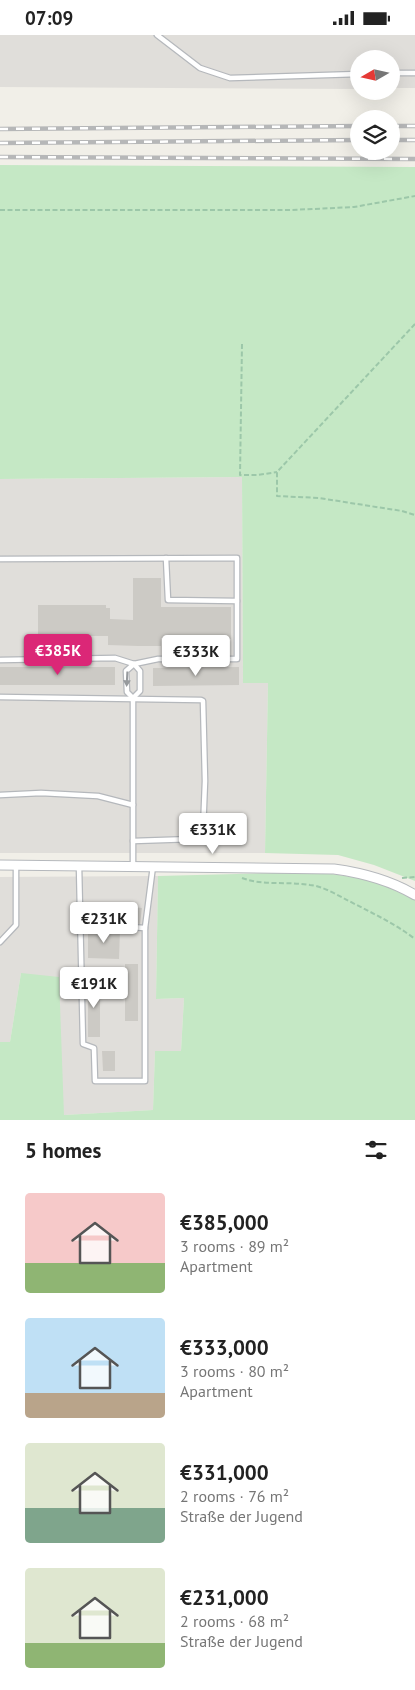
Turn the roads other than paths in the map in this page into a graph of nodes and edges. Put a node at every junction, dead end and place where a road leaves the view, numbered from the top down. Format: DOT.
graph roads {
  1 [pos="157,35"];
  2 [pos="400,73"];
  3 [pos="415,73"];
  4 [pos="350,74"];
  5 [pos="166,558"];
  6 [pos="0,559"];
  7 [pos="237,601"];
  8 [pos="0,660"];
  9 [pos="134,664"];
  10 [pos="0,697"];
  11 [pos="133,697"];
  12 [pos="0,795"];
  13 [pos="133,805"];
  14 [pos="133,841"];
  15 [pos="0,865"];
  16 [pos="16,865"];
  17 [pos="80,866"];
  18 [pos="133,866"];
  19 [pos="153,866"];
  20 [pos="415,895"];
  21 [pos="81,924"];
  22 [pos="145,928"];
  23 [pos="0,943"];
  1 -- 4 [label="lane"];
  2 -- 3 [label="lane"];
  5 -- 6 [label="lane"];
  5 -- 7 [label="lane"];
  5 -- 7 [label="lane"];
  7 -- 9 [label="lane"];
  8 -- 9 [label="lane"];
  9 -- 11 [label="lane"];
  9 -- 11 [label="lane, one-way"];
  10 -- 11 [label="lane"];
  11 -- 13 [label="lane"];
  11 -- 14 [label="lane"];
  12 -- 13 [label="lane"];
  13 -- 14 [label="lane"];
  14 -- 18 [label="lane"];
  15 -- 16 [label="street"];
  16 -- 17 [label="street"];
  16 -- 23 [label="lane"];
  17 -- 18 [label="street"];
  17 -- 21 [label="lane"];
  18 -- 19 [label="street"];
  19 -- 20 [label="street"];
  19 -- 22 [label="lane"];
  21 -- 22 [label="lane"];
  21 -- 22 [label="lane"];
}
